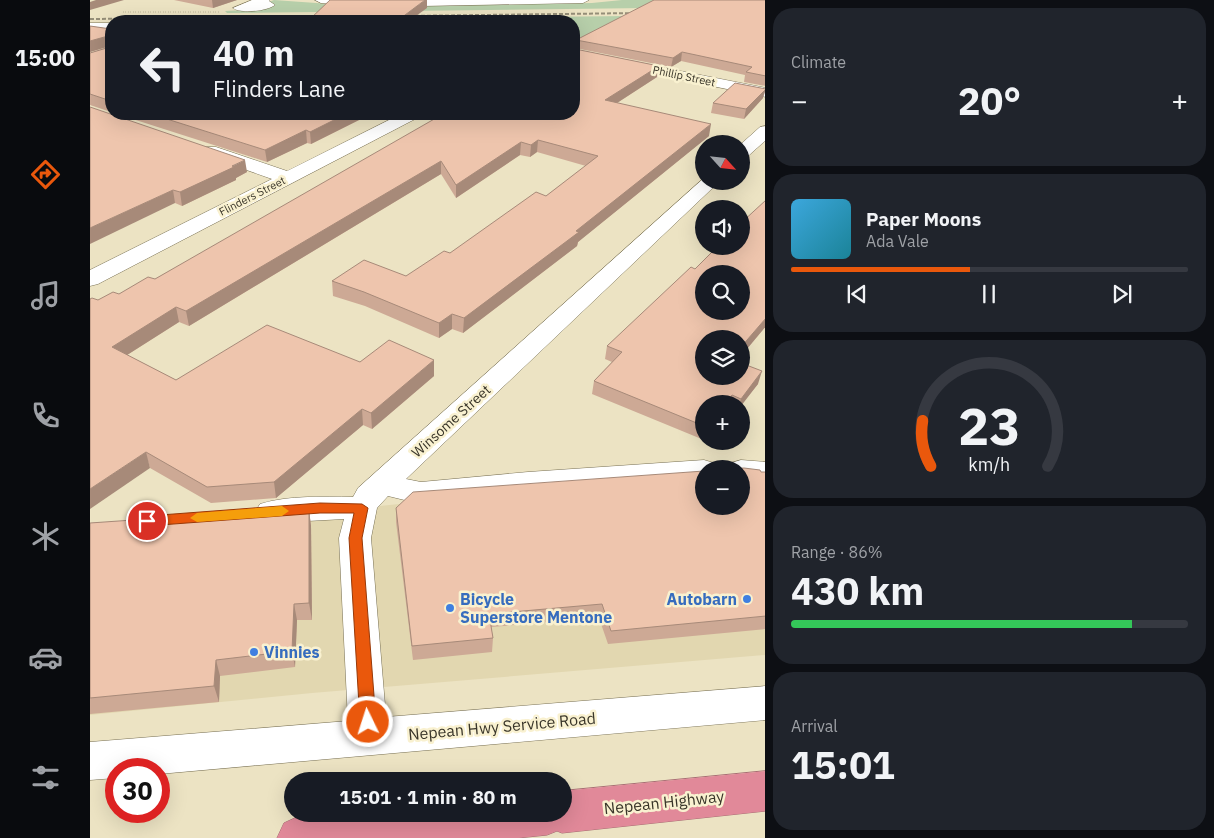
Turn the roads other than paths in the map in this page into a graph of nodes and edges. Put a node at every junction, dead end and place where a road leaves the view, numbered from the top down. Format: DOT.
graph roads {
  1 [pos="321,0"];
  2 [pos="583,0"];
  3 [pos="90,27"];
  4 [pos="105,27"];
  5 [pos="580,55"];
  6 [pos="765,93"];
  7 [pos="401,120"];
  8 [pos="765,131"];
  9 [pos="192,145"];
  10 [pos="750,145"];
  11 [pos="288,178"];
  12 [pos="701,190"];
  13 [pos="90,279"];
  14 [pos="695,471"];
  15 [pos="750,471"];
  16 [pos="765,472"];
  17 [pos="382,484"];
  18 [pos="362,508"];
  19 [pos="243,514"];
  20 [pos="765,703"];
  21 [pos="368,736"];
  22 [pos="90,761"];
  23 [pos="765,791"];
  24 [pos="572,811"];
  25 [pos="464,822"];
  26 [pos="299,838"];
  1 -- 2 [label="street"];
  3 -- 4 [label="street"];
  5 -- 6 [label="street, Phillip Street"];
  7 -- 11 [label="street, Flinders Street"];
  8 -- 10 [label="street"];
  9 -- 11 [label="street"];
  11 -- 13 [label="street, Flinders Street"];
  12 -- 17 [label="street, Winsome Street"];
  14 -- 17 [label="street"];
  15 -- 16 [label="street"];
  17 -- 18 [label="street, Winsome Street"];
  18 -- 19 [label="street"];
  18 -- 21 [label="street, Winsome Street"];
  20 -- 21 [label="street, Nepean Hwy Service Road"];
  21 -- 22 [label="street, Nepean Hwy Service Road"];
  23 -- 24 [label="highway, Nepean Highway"];
  25 -- 26 [label="highway"];
}
